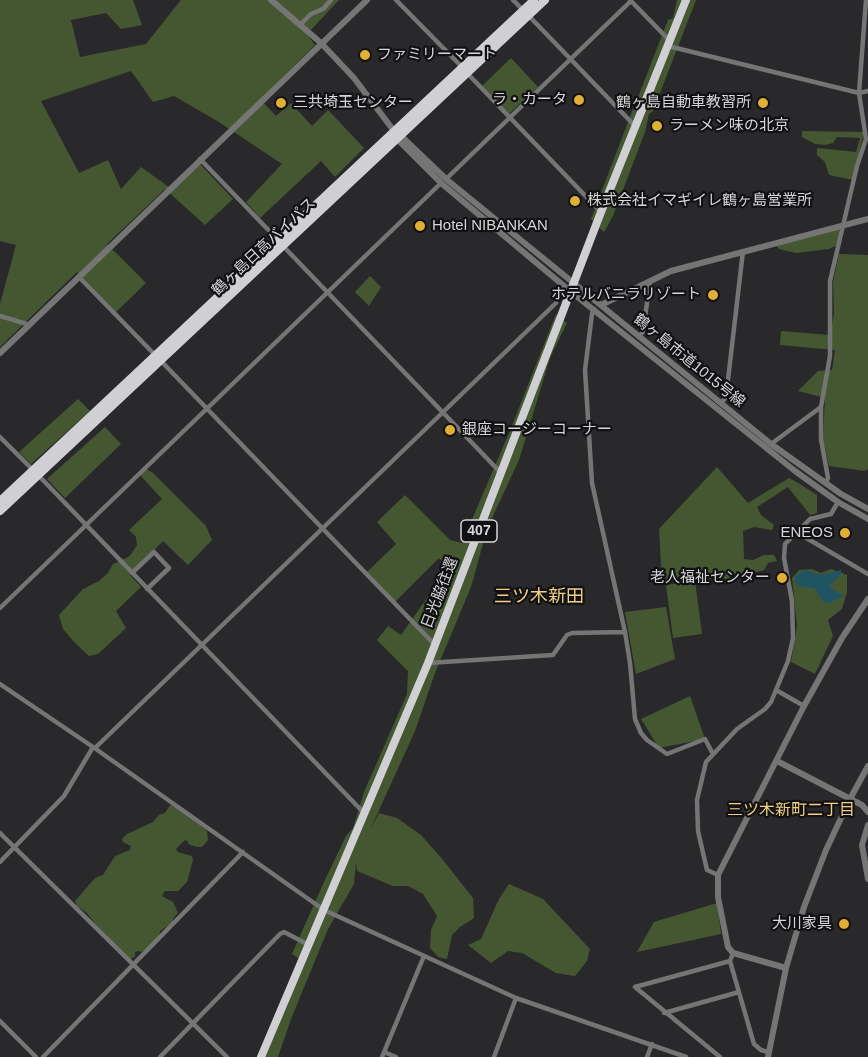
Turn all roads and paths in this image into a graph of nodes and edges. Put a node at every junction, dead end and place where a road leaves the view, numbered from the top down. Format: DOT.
graph roads {
  1 [pos="271,0"];
  2 [pos="331,0"];
  3 [pos="367,0"];
  4 [pos="396,0"];
  5 [pos="513,0"];
  6 [pos="534,0"];
  7 [pos="545,0"];
  8 [pos="631,0"];
  9 [pos="686,0"];
  10 [pos="866,0"];
  11 [pos="525,12"];
  12 [pos="301,24"];
  13 [pos="321,43"];
  14 [pos="669,43"];
  15 [pos="569,59"];
  16 [pos="464,70"];
  17 [pos="868,91"];
  18 [pos="859,93"];
  19 [pos="510,117"];
  20 [pos="636,127"];
  21 [pos="397,135"];
  22 [pos="200,159"];
  23 [pos="444,181"];
  24 [pos="601,212"];
  25 [pos="868,219"];
  26 [pos="844,224"];
  27 [pos="281,243"];
  28 [pos="743,251"];
  29 [pos="79,277"];
  30 [pos="650,281"];
  31 [pos="572,287"];
  32 [pos="328,294"];
  33 [pos="556,303"];
  34 [pos="602,305"];
  35 [pos="594,309"];
  36 [pos="0,315"];
  37 [pos="30,325"];
  38 [pos="639,336"];
  39 [pos="0,353"];
  40 [pos="158,358"];
  41 [pos="722,403"];
  42 [pos="821,407"];
  43 [pos="207,409"];
  44 [pos="443,412"];
  45 [pos="0,437"];
  46 [pos="771,444"];
  47 [pos="36,473"];
  48 [pos="501,473"];
  49 [pos="826,483"];
  50 [pos="0,501"];
  51 [pos="838,502"];
  52 [pos="868,509"];
  53 [pos="0,511"];
  54 [pos="868,519"];
  55 [pos="86,526"];
  56 [pos="322,529"];
  57 [pos="796,532"];
  58 [pos="132,573"];
  59 [pos="868,574"];
  60 [pos="147,589"];
  61 [pos="868,599"];
  62 [pos="0,608"];
  63 [pos="625,632"];
  64 [pos="201,645"];
  65 [pos="435,645"];
  66 [pos="428,663"];
  67 [pos="0,684"];
  68 [pos="776,690"];
  69 [pos="804,706"];
  70 [pos="94,747"];
  71 [pos="713,754"];
  72 [pos="777,761"];
  73 [pos="868,766"];
  74 [pos="850,799"];
  75 [pos="868,812"];
  76 [pos="364,814"];
  77 [pos="868,825"];
  78 [pos="0,834"];
  79 [pos="14,847"];
  80 [pos="243,852"];
  81 [pos="0,862"];
  82 [pos="718,875"];
  83 [pos="868,879"];
  84 [pos="324,910"];
  85 [pos="309,945"];
  86 [pos="733,953"];
  87 [pos="424,956"];
  88 [pos="730,962"];
  89 [pos="133,965"];
  90 [pos="786,968"];
  91 [pos="739,992"];
  92 [pos="516,998"];
  93 [pos="664,1012"];
  94 [pos="0,1022"];
  95 [pos="192,1023"];
  96 [pos="652,1044"];
  97 [pos="383,1054"];
  98 [pos="674,1055"];
  99 [pos="768,1055"];
  100 [pos="36,1057"];
  101 [pos="43,1057"];
  102 [pos="160,1057"];
  103 [pos="227,1057"];
  104 [pos="261,1057"];
  105 [pos="396,1057"];
  106 [pos="494,1057"];
  107 [pos="647,1057"];
  108 [pos="686,1057"];
  109 [pos="720,1057"];
  1 -- 12 [label="street, 鶴ヶ島市道1015号線"];
  2 -- 12 [label="street"];
  3 -- 13 [label="street"];
  4 -- 16 [label="street"];
  5 -- 11 [label="street"];
  6 -- 11 [label="highway, 鶴ヶ島日高バイパス"];
  7 -- 11 [label="highway, 鶴ヶ島日高バイパス"];
  8 -- 14 [label="street"];
  8 -- 15 [label="street"];
  9 -- 14 [label="highway, 日光脇往還 / 407"];
  10 -- 18 [label="street"];
  11 -- 15 [label="street"];
  11 -- 16 [label="highway, 鶴ヶ島日高バイパス"];
  12 -- 13 [label="street, 鶴ヶ島市道1015号線"];
  13 -- 21 [label="street, 鶴ヶ島市道1015号線"];
  13 -- 22 [label="street"];
  14 -- 18 [label="street"];
  14 -- 20 [label="highway, 日光脇往還 / 407"];
  15 -- 19 [label="street"];
  15 -- 20 [label="street"];
  16 -- 19 [label="street"];
  16 -- 21 [label="highway, 鶴ヶ島日高バイパス"];
  17 -- 18 [label="street"];
  18 -- 26 [label="street"];
  19 -- 23 [label="street"];
  19 -- 24 [label="street"];
  20 -- 24 [label="highway, 日光脇往還 / 407"];
  21 -- 23 [label="street, 鶴ヶ島市道1015号線"];
  21 -- 27 [label="highway, 鶴ヶ島日高バイパス"];
  22 -- 27 [label="street"];
  22 -- 29 [label="street"];
  23 -- 31 [label="street, 鶴ヶ島市道1015号線"];
  23 -- 32 [label="street"];
  24 -- 31 [label="highway, 日光脇往還 / 407"];
  25 -- 26 [label="street"];
  26 -- 28 [label="street"];
  26 -- 42 [label="street"];
  27 -- 32 [label="street"];
  27 -- 40 [label="highway, 鶴ヶ島日高バイパス"];
  28 -- 30 [label="street"];
  28 -- 41 [label="street"];
  29 -- 37 [label="street"];
  29 -- 40 [label="street"];
  30 -- 34 [label="street"];
  30 -- 38 [label="street"];
  31 -- 34 [label="street, 鶴ヶ島市道1015号線"];
  31 -- 35 [label="street, 鶴ヶ島市道1015号線"];
  31 -- 48 [label="highway, 日光脇往還 / 407"];
  32 -- 43 [label="street"];
  32 -- 44 [label="street"];
  33 -- 44 [label="street"];
  34 -- 38 [label="street, 鶴ヶ島市道1015号線"];
  35 -- 51 [label="street, 鶴ヶ島市道1015号線"];
  35 -- 63 [label="street"];
  36 -- 37 [label="street"];
  37 -- 39 [label="street"];
  38 -- 41 [label="street, 鶴ヶ島市道1015号線"];
  40 -- 43 [label="street"];
  40 -- 47 [label="highway, 鶴ヶ島日高バイパス"];
  41 -- 46 [label="street, 鶴ヶ島市道1015号線"];
  42 -- 46 [label="street"];
  42 -- 49 [label="street"];
  43 -- 55 [label="street"];
  43 -- 56 [label="street"];
  44 -- 48 [label="street"];
  44 -- 56 [label="street"];
  45 -- 47 [label="street"];
  46 -- 49 [label="street, 鶴ヶ島市道1015号線"];
  47 -- 50 [label="highway, 鶴ヶ島日高バイパス"];
  47 -- 53 [label="highway, 鶴ヶ島日高バイパス"];
  47 -- 55 [label="street"];
  48 -- 65 [label="highway, 日光脇往還 / 407"];
  49 -- 52 [label="street, 鶴ヶ島市道1015号線"];
  51 -- 54 [label="street, 鶴ヶ島市道1015号線"];
  51 -- 57 [label="street"];
  55 -- 58 [label="street"];
  55 -- 62 [label="street"];
  56 -- 64 [label="street"];
  56 -- 65 [label="street"];
  57 -- 59 [label="street"];
  57 -- 68 [label="street"];
  58 -- 60 [label="street"];
  58 -- 60 [label="street"];
  60 -- 64 [label="street"];
  61 -- 69 [label="street"];
  63 -- 66 [label="street"];
  63 -- 71 [label="street"];
  64 -- 70 [label="street"];
  64 -- 76 [label="street"];
  65 -- 66 [label="highway, 日光脇往還 / 407"];
  66 -- 76 [label="highway, 日光脇往還 / 407"];
  67 -- 70 [label="street"];
  68 -- 69 [label="street"];
  68 -- 71 [label="street"];
  69 -- 72 [label="street"];
  70 -- 79 [label="street"];
  70 -- 80 [label="street"];
  71 -- 82 [label="street"];
  72 -- 74 [label="street"];
  72 -- 82 [label="street"];
  73 -- 74 [label="street"];
  74 -- 75 [label="street"];
  74 -- 90 [label="street"];
  76 -- 84 [label="highway, 日光脇往還 / 407"];
  77 -- 83 [label="street"];
  78 -- 79 [label="street"];
  79 -- 81 [label="street"];
  79 -- 89 [label="street"];
  80 -- 84 [label="street"];
  80 -- 89 [label="street"];
  82 -- 86 [label="street"];
  84 -- 85 [label="highway, 日光脇往還 / 407"];
  84 -- 87 [label="street"];
  85 -- 95 [label="street"];
  85 -- 104 [label="highway, 日光脇往還 / 407"];
  86 -- 88 [label="street"];
  86 -- 90 [label="street"];
  87 -- 92 [label="street"];
  87 -- 97 [label="street"];
  88 -- 91 [label="street"];
  88 -- 93 [label="street"];
  89 -- 95 [label="street"];
  89 -- 101 [label="street"];
  90 -- 99 [label="street"];
  91 -- 93 [label="street"];
  91 -- 99 [label="street"];
  92 -- 96 [label="street"];
  92 -- 106 [label="street"];
  93 -- 109 [label="street"];
  94 -- 100 [label="street"];
  95 -- 102 [label="street"];
  95 -- 103 [label="street"];
  96 -- 98 [label="street"];
  96 -- 107 [label="street"];
  97 -- 105 [label="street"];
  98 -- 108 [label="street"];
}
